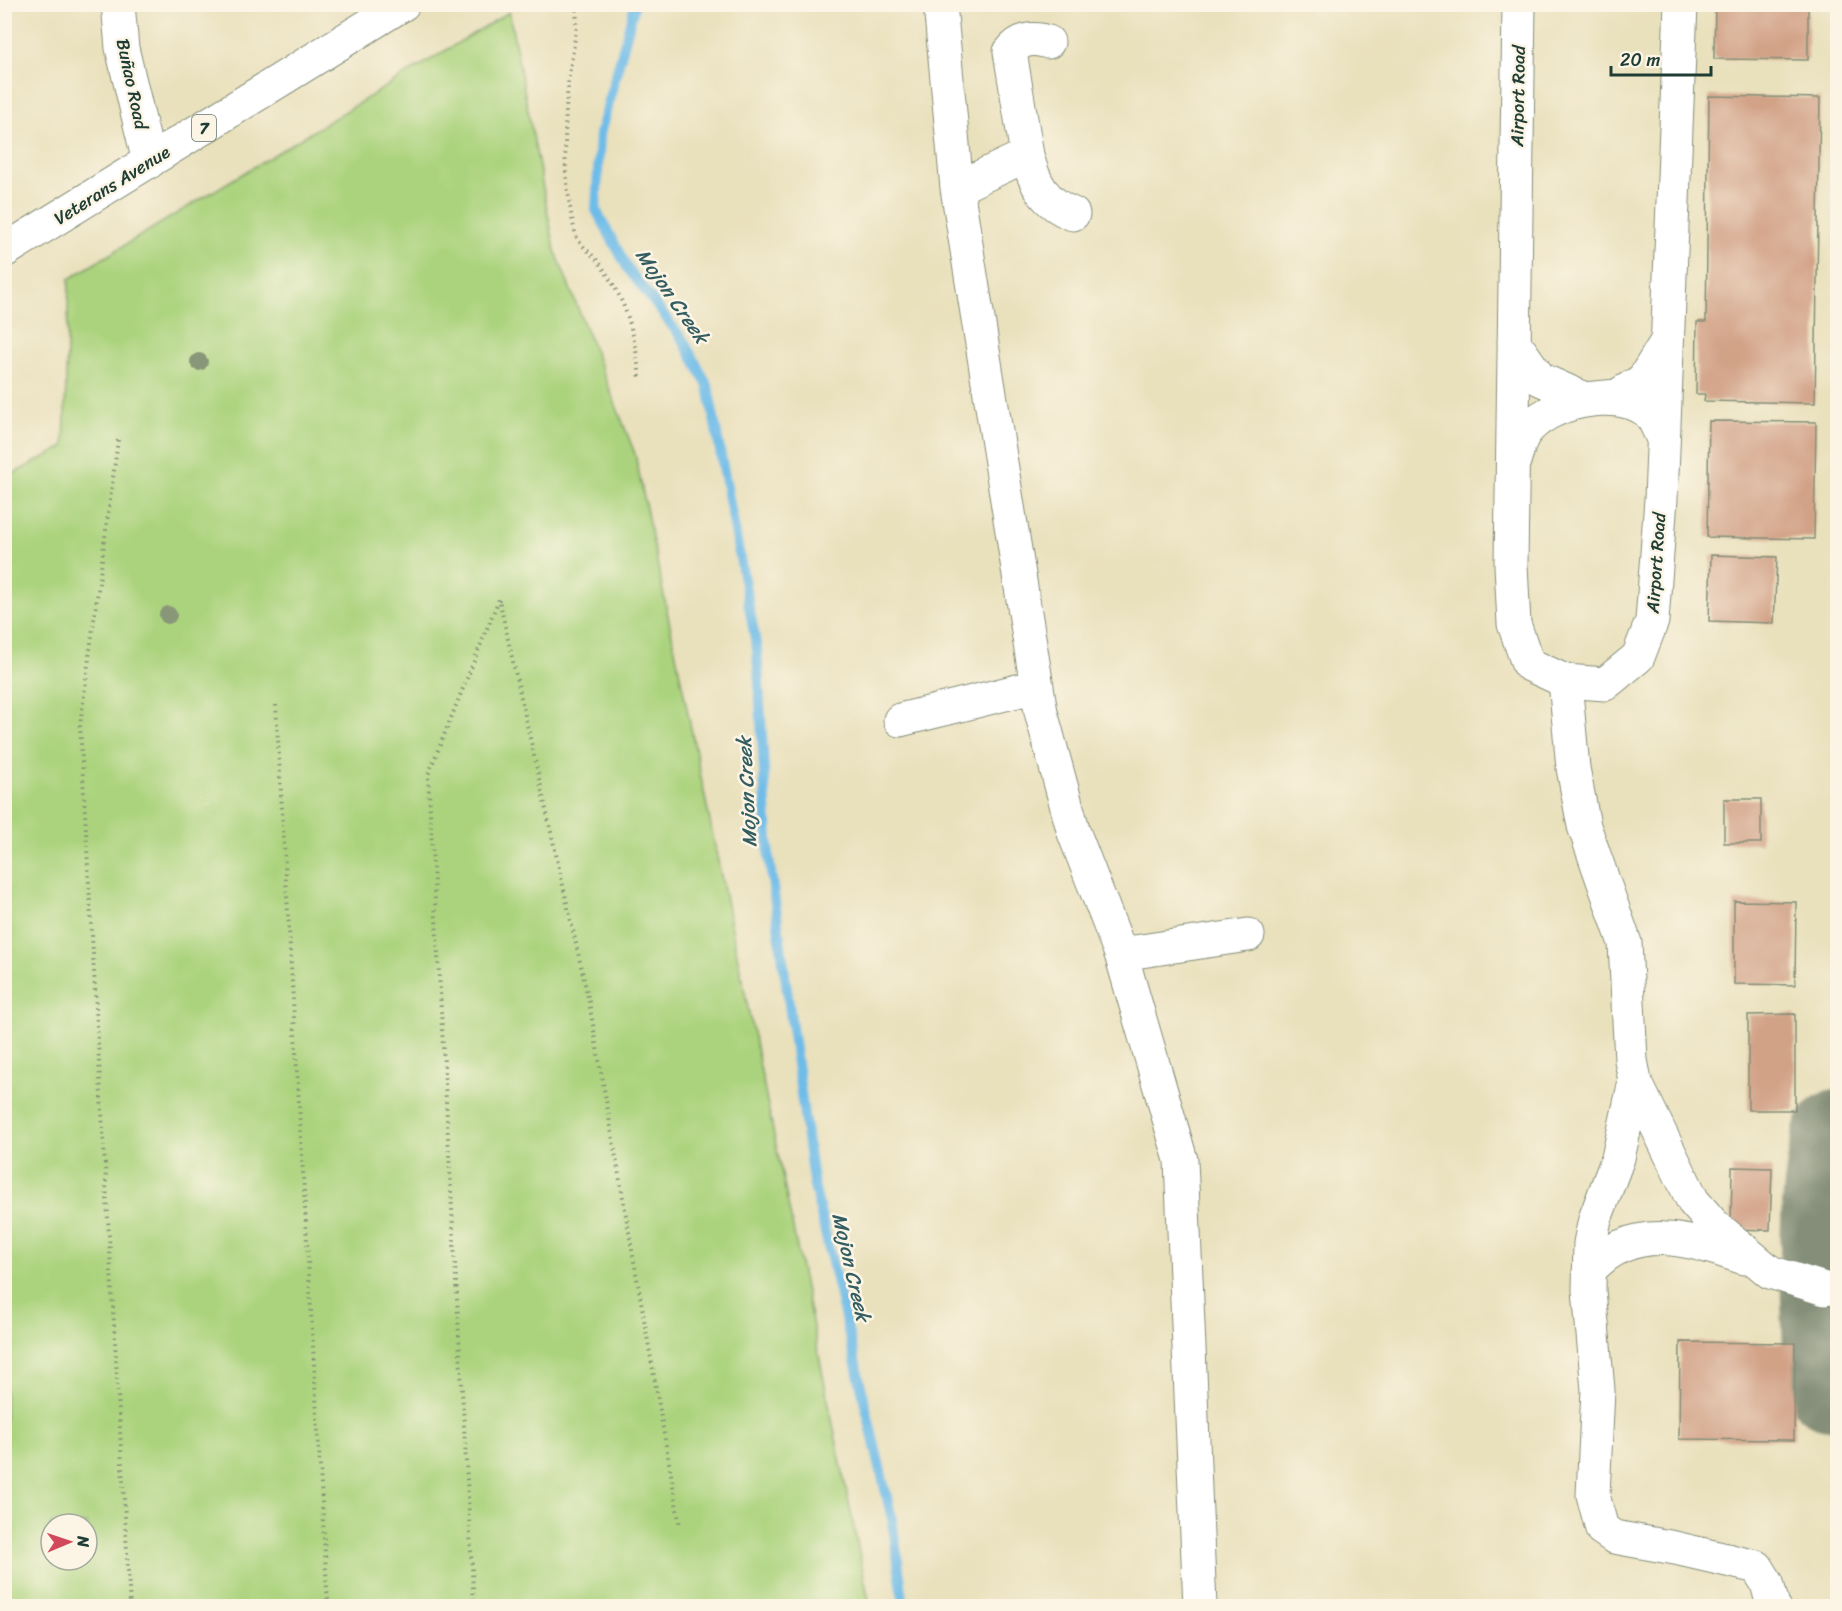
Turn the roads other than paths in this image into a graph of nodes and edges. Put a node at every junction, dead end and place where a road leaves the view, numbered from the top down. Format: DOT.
graph roads {
  1 [pos="118,4"];
  2 [pos="402,4"];
  3 [pos="940,4"];
  4 [pos="1520,4"];
  5 [pos="1681,4"];
  6 [pos="1048,42"];
  7 [pos="1027,154"];
  8 [pos="149,162"];
  9 [pos="957,188"];
  10 [pos="1073,214"];
  11 [pos="4,250"];
  12 [pos="1667,341"];
  13 [pos="1514,342"];
  14 [pos="1595,398"];
  15 [pos="1663,439"];
  16 [pos="1512,465"];
  17 [pos="1565,681"];
  18 [pos="1036,686"];
  19 [pos="900,720"];
  20 [pos="1248,935"];
  21 [pos="1121,954"];
  22 [pos="1635,1081"];
  23 [pos="1760,1263"];
  24 [pos="1589,1271"];
  25 [pos="1825,1289"];
  26 [pos="1200,1606"];
  27 [pos="1773,1606"];
  1 -- 8 [label="main road, Buñao Road"];
  2 -- 8 [label="main road, Veterans Avenue / 7"];
  3 -- 9 [label="main road"];
  4 -- 13 [label="main road, Airport Road"];
  5 -- 12 [label="main road, Airport Road"];
  6 -- 7 [label="main road"];
  7 -- 9 [label="main road"];
  7 -- 10 [label="main road"];
  8 -- 11 [label="main road, Veterans Avenue / 7"];
  9 -- 18 [label="main road"];
  12 -- 14 [label="main road"];
  12 -- 15 [label="main road, Airport Road"];
  13 -- 14 [label="main road"];
  13 -- 16 [label="main road, Airport Road"];
  14 -- 15 [label="main road"];
  14 -- 16 [label="main road"];
  15 -- 17 [label="main road, Airport Road"];
  16 -- 17 [label="main road, Airport Road"];
  17 -- 22 [label="main road"];
  18 -- 19 [label="main road"];
  18 -- 21 [label="main road"];
  20 -- 21 [label="main road"];
  21 -- 26 [label="main road"];
  22 -- 23 [label="main road"];
  22 -- 24 [label="main road"];
  23 -- 24 [label="main road"];
  23 -- 25 [label="main road"];
  24 -- 27 [label="main road"];
}
